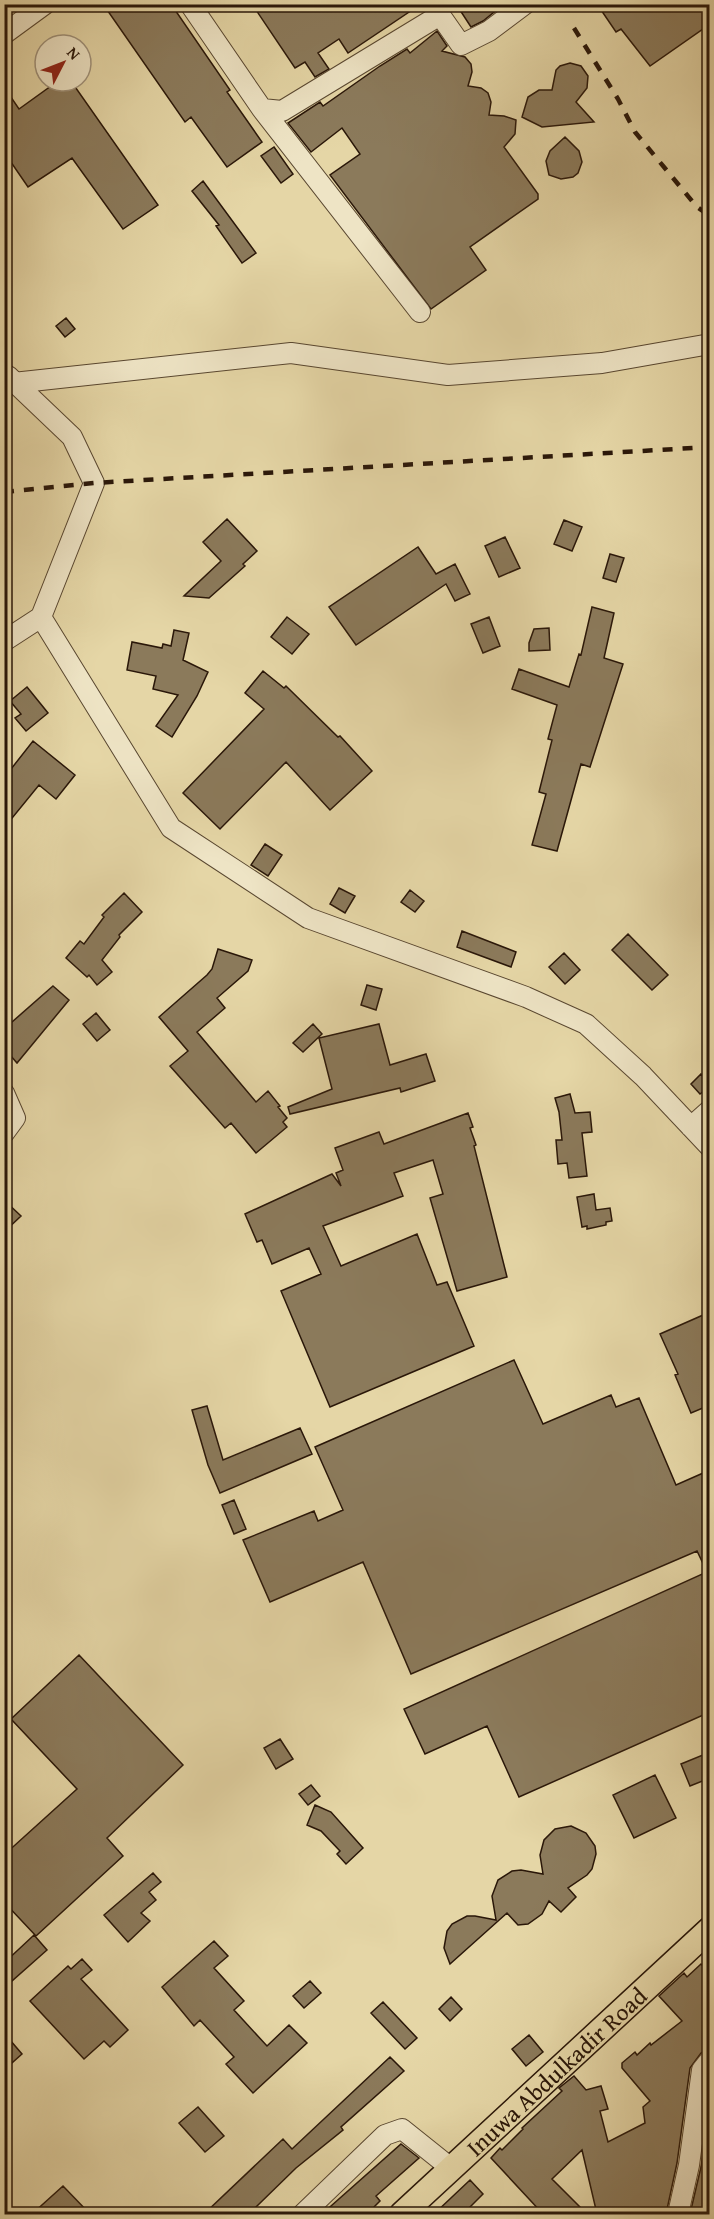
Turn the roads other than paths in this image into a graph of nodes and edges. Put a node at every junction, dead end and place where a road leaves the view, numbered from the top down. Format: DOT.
graph roads {
  1 [pos="45,4"];
  2 [pos="190,4"];
  3 [pos="525,4"];
  4 [pos="4,34"];
  5 [pos="262,109"];
  6 [pos="420,312"];
  7 [pos="710,344"];
  8 [pos="8,380"];
  9 [pos="41,617"];
  10 [pos="4,641"];
  11 [pos="4,1093"];
  12 [pos="710,1110"];
  13 [pos="691,1127"];
  14 [pos="4,1133"];
  15 [pos="710,1146"];
  16 [pos="710,1929"];
  17 [pos="710,2060"];
  18 [pos="452,2169"];
  19 [pos="303,2214"];
  20 [pos="402,2214"];
  21 [pos="678,2214"];
  1 -- 4 [label="street"];
  2 -- 5 [label="street"];
  3 -- 5 [label="street"];
  5 -- 6 [label="street"];
  7 -- 8 [label="street"];
  8 -- 9 [label="street"];
  9 -- 10 [label="street"];
  9 -- 13 [label="street"];
  11 -- 14 [label="street"];
  12 -- 13 [label="street"];
  13 -- 15 [label="street"];
  16 -- 18 [label="main road, Inuwa Abdulkadir Road"];
  17 -- 21 [label="street"];
  18 -- 19 [label="street"];
  18 -- 20 [label="main road, Inuwa Abdulkadir Road"];
}
